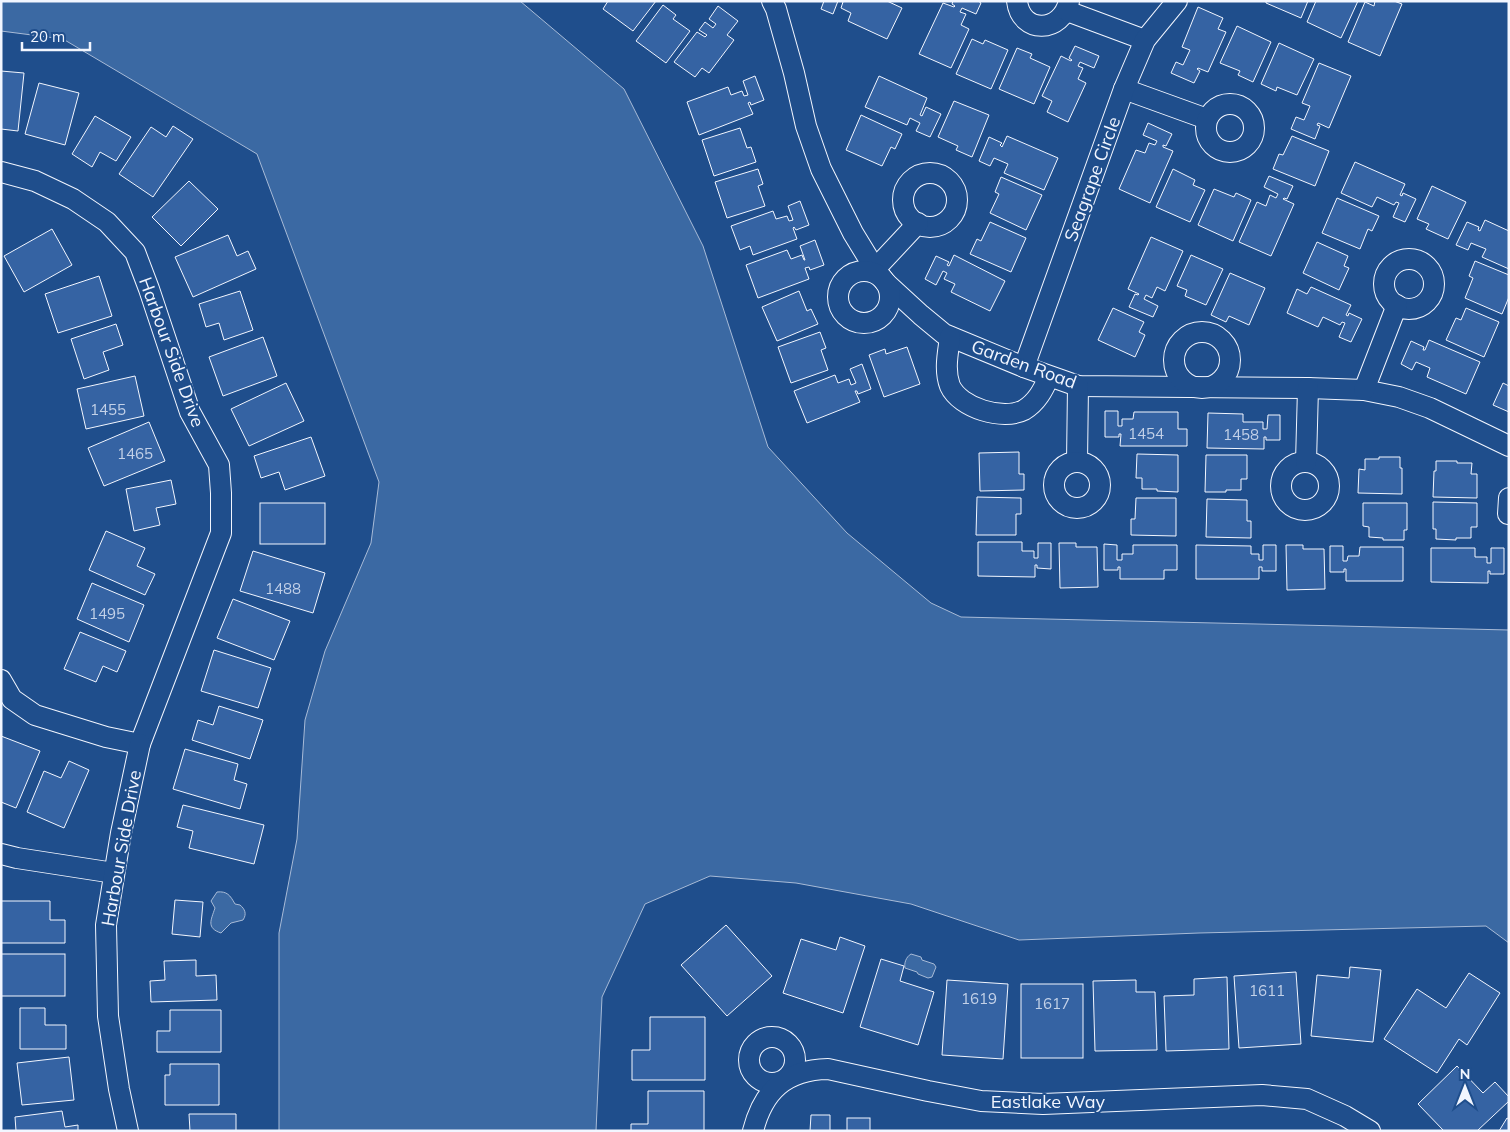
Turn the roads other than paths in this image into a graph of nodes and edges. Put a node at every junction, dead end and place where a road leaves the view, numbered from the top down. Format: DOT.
graph roads {
  1 [pos="772,1"];
  2 [pos="1017,1"];
  3 [pos="1177,1"];
  4 [pos="1068,6"];
  5 [pos="1145,40"];
  6 [pos="1124,89"];
  7 [pos="1207,119"];
  8 [pos="1,172"];
  9 [pos="918,223"];
  10 [pos="880,276"];
  11 [pos="1397,305"];
  12 [pos="950,337"];
  13 [pos="1024,367"];
  14 [pos="1049,377"];
  15 [pos="1078,386"];
  16 [pos="1308,388"];
  17 [pos="1364,390"];
  18 [pos="1509,446"];
  19 [pos="1077,462"];
  20 [pos="1306,462"];
  21 [pos="1509,498"];
  22 [pos="1509,514"];
  23 [pos="1,680"];
  24 [pos="140,744"];
  25 [pos="7,857"];
  26 [pos="114,873"];
  27 [pos="128,1131"];
  28 [pos="752,1131"];
  29 [pos="1370,1131"];
  1 -- 10 [label="street, Garden Road"];
  2 -- 4 [label="street"];
  3 -- 5 [label="street, Seagrape Circle"];
  4 -- 5 [label="street"];
  5 -- 6 [label="street, Seagrape Circle"];
  6 -- 7 [label="street"];
  6 -- 13 [label="street, Seagrape Circle"];
  8 -- 24 [label="street, Harbour Side Drive"];
  9 -- 10 [label="street"];
  10 -- 12 [label="street, Garden Road"];
  11 -- 17 [label="street"];
  12 -- 13 [label="street, Garden Road"];
  12 -- 14 [label="street"];
  13 -- 14 [label="street, Garden Road"];
  14 -- 15 [label="street, Garden Road"];
  15 -- 16 [label="street, Garden Road"];
  15 -- 19 [label="street"];
  16 -- 17 [label="street, Garden Road"];
  16 -- 20 [label="street"];
  17 -- 18 [label="street, Garden Road"];
  21 -- 22 [label="street"];
  23 -- 24 [label="street"];
  24 -- 26 [label="street, Harbour Side Drive"];
  25 -- 26 [label="street"];
  26 -- 27 [label="street, Harbour Side Drive"];
  28 -- 29 [label="street, Eastlake Way"];
}
